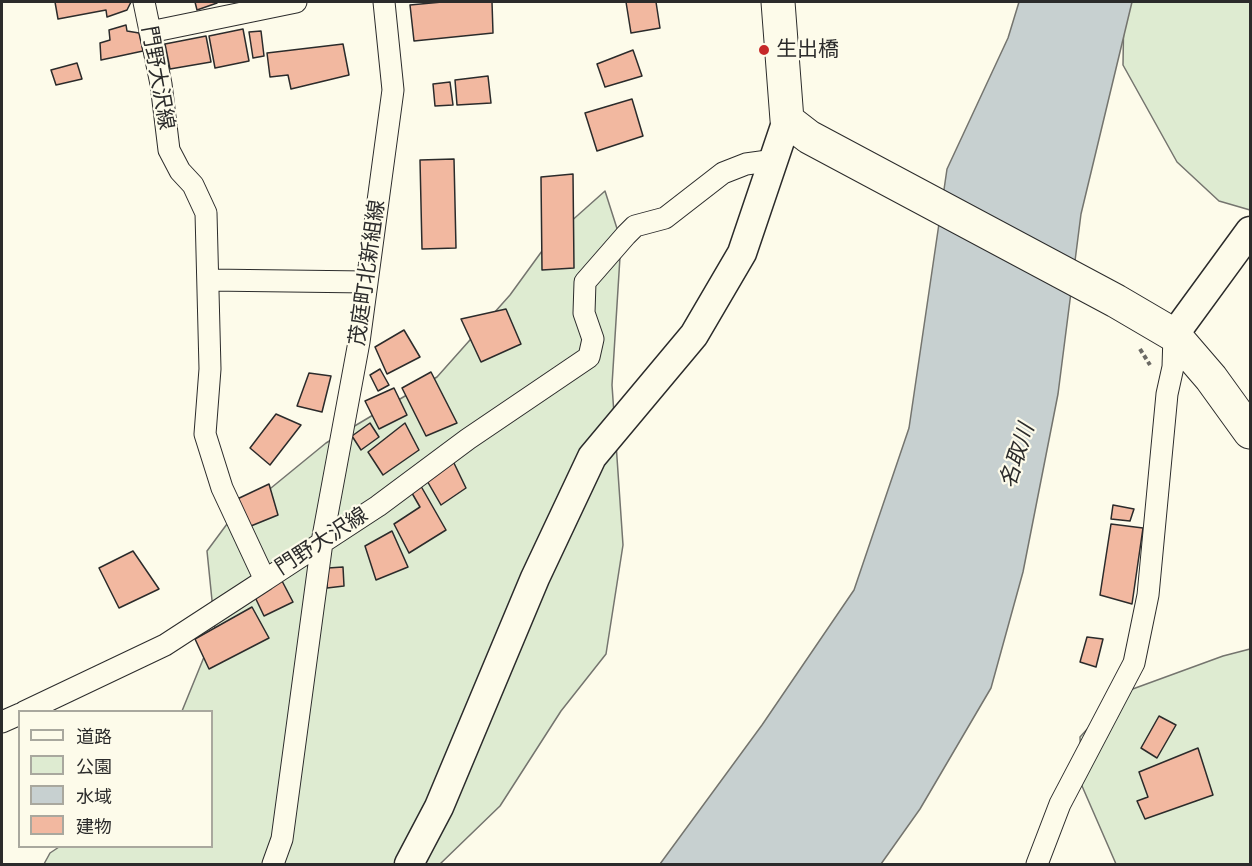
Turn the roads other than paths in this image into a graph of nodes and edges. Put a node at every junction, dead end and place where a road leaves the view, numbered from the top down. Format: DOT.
graph roads {
  1 [pos="144,2"];
  2 [pos="296,2"];
  3 [pos="384,2"];
  4 [pos="778,2"];
  5 [pos="150,32"];
  6 [pos="798,129"];
  7 [pos="775,160"];
  8 [pos="1251,231"];
  9 [pos="208,280"];
  10 [pos="367,282"];
  11 [pos="1174,335"];
  12 [pos="1251,432"];
  13 [pos="322,542"];
  14 [pos="265,580"];
  15 [pos="26,710"];
  16 [pos="18,715"];
  17 [pos="2,722"];
  18 [pos="273,864"];
  19 [pos="409,864"];
  20 [pos="1037,864"];
  1 -- 5 [label="street, 門野大沢線"];
  2 -- 5 [label="street"];
  3 -- 10 [label="street, 茂庭町北新組線"];
  4 -- 6 [label="main road"];
  5 -- 9 [label="street, 門野大沢線"];
  6 -- 7 [label="street"];
  6 -- 11 [label="main road"];
  7 -- 13 [label="street, 門野大沢線"];
  7 -- 19 [label="street"];
  8 -- 11 [label="street"];
  9 -- 10 [label="street"];
  9 -- 14 [label="street, 門野大沢線"];
  10 -- 13 [label="street, 茂庭町北新組線"];
  11 -- 12 [label="main road"];
  11 -- 20 [label="street"];
  13 -- 14 [label="street, 門野大沢線"];
  13 -- 18 [label="street, 茂庭町北新組線"];
  14 -- 15 [label="street"];
  16 -- 17 [label="street"];
}
